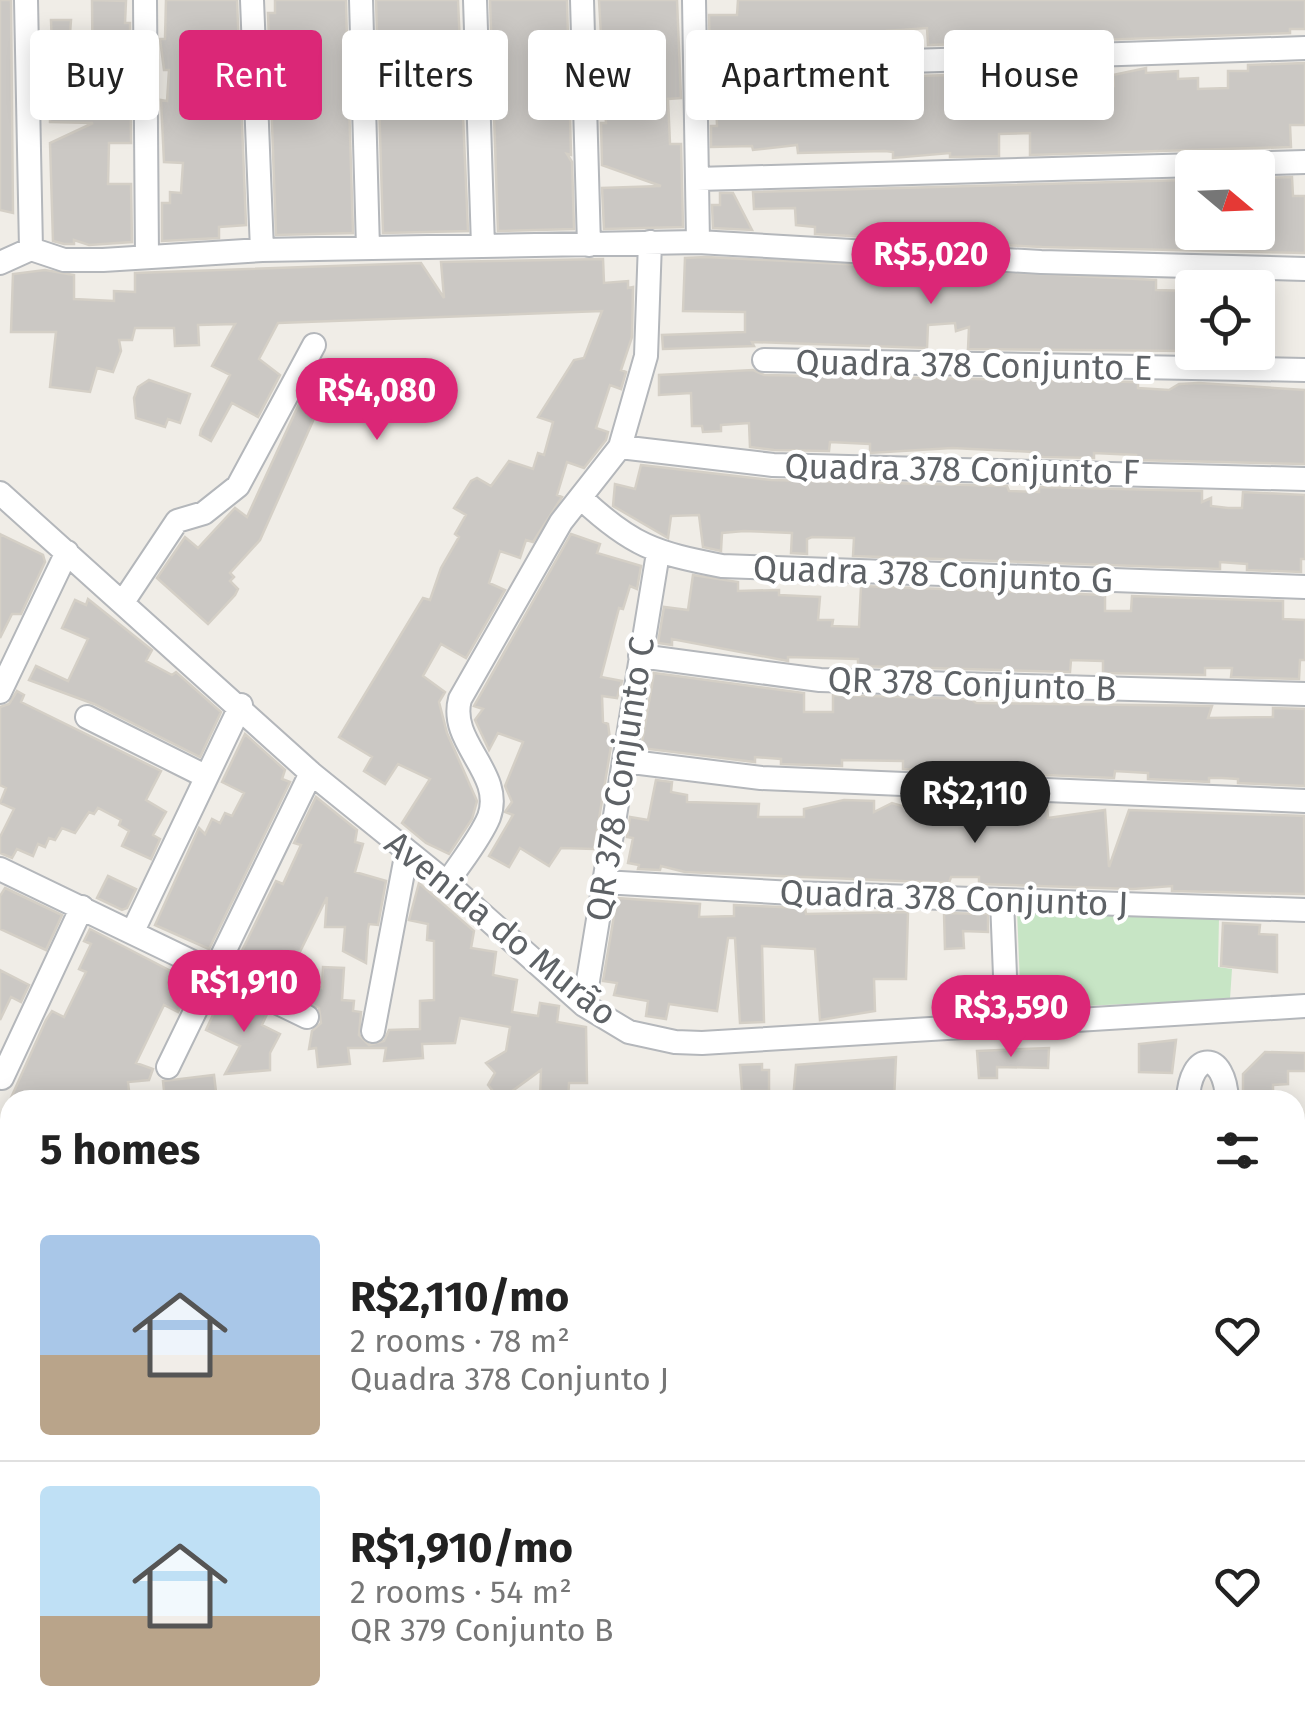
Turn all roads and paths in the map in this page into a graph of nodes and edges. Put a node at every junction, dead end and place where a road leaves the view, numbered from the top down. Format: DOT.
graph roads {
  1 [pos="26,0"];
  2 [pos="144,0"];
  3 [pos="252,0"];
  4 [pos="361,0"];
  5 [pos="474,0"];
  6 [pos="582,0"];
  7 [pos="694,0"];
  8 [pos="695,30"];
  9 [pos="1305,48"];
  10 [pos="924,61"];
  11 [pos="697,120"];
  12 [pos="1305,162"];
  13 [pos="698,179"];
  14 [pos="650,242"];
  15 [pos="698,242"];
  16 [pos="589,244"];
  17 [pos="483,246"];
  18 [pos="368,248"];
  19 [pos="31,249"];
  20 [pos="262,250"];
  21 [pos="147,256"];
  22 [pos="0,264"];
  23 [pos="1305,268"];
  24 [pos="314,346"];
  25 [pos="764,360"];
  26 [pos="1305,370"];
  27 [pos="620,446"];
  28 [pos="1305,479"];
  29 [pos="0,493"];
  30 [pos="581,498"];
  31 [pos="67,552"];
  32 [pos="658,554"];
  33 [pos="1305,588"];
  34 [pos="124,602"];
  35 [pos="640,656"];
  36 [pos="0,692"];
  37 [pos="1305,694"];
  38 [pos="241,705"];
  39 [pos="86,717"];
  40 [pos="624,762"];
  41 [pos="311,773"];
  42 [pos="204,776"];
  43 [pos="1305,801"];
  44 [pos="407,851"];
  45 [pos="0,869"];
  46 [pos="603,882"];
  47 [pos="447,884"];
  48 [pos="1002,900"];
  49 [pos="82,906"];
  50 [pos="1305,910"];
  51 [pos="132,931"];
  52 [pos="214,969"];
  53 [pos="584,1005"];
  54 [pos="1305,1006"];
  55 [pos="307,1017"];
  56 [pos="1007,1026"];
  57 [pos="373,1031"];
  58 [pos="168,1067"];
  59 [pos="2,1078"];
  60 [pos="1188,1090"];
  61 [pos="1227,1090"];
  1 -- 19 [label="street"];
  2 -- 21 [label="street"];
  3 -- 20 [label="street"];
  4 -- 18 [label="street"];
  5 -- 17 [label="street"];
  6 -- 16 [label="street"];
  7 -- 8 [label="street"];
  9 -- 10 [label="street"];
  11 -- 13 [label="street"];
  12 -- 13 [label="street"];
  13 -- 15 [label="street"];
  14 -- 15 [label="street"];
  14 -- 16 [label="street"];
  14 -- 27 [label="street"];
  15 -- 23 [label="street"];
  16 -- 17 [label="street"];
  17 -- 18 [label="street"];
  18 -- 20 [label="street"];
  19 -- 21 [label="street"];
  19 -- 22 [label="street"];
  20 -- 21 [label="street"];
  24 -- 34 [label="street"];
  25 -- 26 [label="street, Quadra 378 Conjunto E"];
  27 -- 28 [label="street, Quadra 378 Conjunto F"];
  27 -- 30 [label="street"];
  29 -- 31 [label="street, Avenida do Murão"];
  30 -- 32 [label="street, Quadra 378 Conjunto G"];
  30 -- 47 [label="street"];
  31 -- 34 [label="street, Avenida do Murão"];
  31 -- 36 [label="street"];
  32 -- 33 [label="street, Quadra 378 Conjunto G"];
  32 -- 35 [label="street, QR 378 Conjunto C"];
  34 -- 38 [label="street, Avenida do Murão"];
  35 -- 37 [label="street, QR 378 Conjunto B"];
  35 -- 40 [label="street, QR 378 Conjunto C"];
  38 -- 41 [label="street, Avenida do Murão"];
  38 -- 42 [label="street"];
  39 -- 42 [label="street"];
  40 -- 43 [label="street"];
  40 -- 46 [label="street, QR 378 Conjunto C"];
  41 -- 44 [label="street, Avenida do Murão"];
  41 -- 52 [label="street"];
  42 -- 51 [label="street"];
  44 -- 47 [label="street, Avenida do Murão"];
  44 -- 57 [label="street"];
  45 -- 49 [label="street"];
  46 -- 48 [label="street, Quadra 378 Conjunto J"];
  46 -- 53 [label="street, QR 378 Conjunto C"];
  47 -- 53 [label="street, Avenida do Murão"];
  48 -- 50 [label="street, Quadra 378 Conjunto J"];
  48 -- 56 [label="street"];
  49 -- 51 [label="street"];
  49 -- 59 [label="street"];
  51 -- 52 [label="street"];
  52 -- 55 [label="street"];
  52 -- 58 [label="street"];
  53 -- 56 [label="street, Avenida do Murão"];
  54 -- 56 [label="street, Avenida do Murão"];
  60 -- 61 [label="street"];
}
